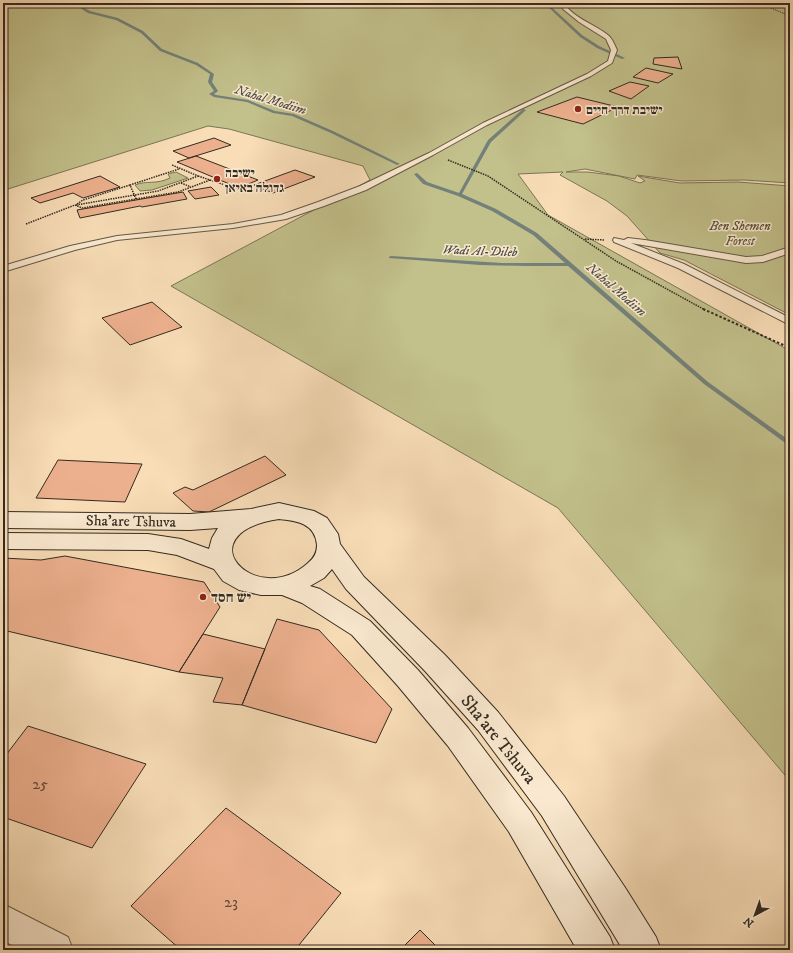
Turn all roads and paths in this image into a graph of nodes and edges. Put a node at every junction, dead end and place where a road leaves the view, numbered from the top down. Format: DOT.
graph roads {
  1 [pos="562,3"];
  2 [pos="759,3"];
  3 [pos="790,16"];
  4 [pos="431,154"];
  5 [pos="172,165"];
  6 [pos="180,168"];
  7 [pos="198,176"];
  8 [pos="210,180"];
  9 [pos="180,183"];
  10 [pos="130,185"];
  11 [pos="191,187"];
  12 [pos="158,190"];
  13 [pos="246,192"];
  14 [pos="165,194"];
  15 [pos="134,195"];
  16 [pos="136,199"];
  17 [pos="75,206"];
  18 [pos="26,224"];
  19 [pos="790,250"];
  20 [pos="3,268"];
  21 [pos="790,322"];
  22 [pos="790,348"];
  23 [pos="259,514"];
  24 [pos="3,520"];
  25 [pos="3,541"];
  26 [pos="330,547"];
  27 [pos="222,563"];
  28 [pos="283,585"];
  29 [pos="3,921"];
  30 [pos="55,950"];
  31 [pos="597,950"];
  32 [pos="643,950"];
  1 -- 4 [label="lane"];
  2 -- 3 [label="path"];
  4 -- 20 [label="lane"];
  4 -- 22 [label="path"];
  5 -- 6 [label="path"];
  6 -- 7 [label="path"];
  6 -- 10 [label="path"];
  7 -- 8 [label="path"];
  7 -- 9 [label="path"];
  8 -- 11 [label="path"];
  8 -- 13 [label="path"];
  9 -- 11 [label="path"];
  9 -- 12 [label="path"];
  10 -- 15 [label="path"];
  10 -- 17 [label="path"];
  11 -- 14 [label="path"];
  12 -- 14 [label="path"];
  12 -- 15 [label="path"];
  14 -- 16 [label="path"];
  15 -- 16 [label="path"];
  15 -- 17 [label="path"];
  16 -- 17 [label="path"];
  17 -- 18 [label="path"];
  19 -- 21 [label="lane"];
  23 -- 24 [label="street, Sha'are Tshuva"];
  23 -- 26 [label="street"];
  23 -- 27 [label="street"];
  25 -- 27 [label="street, Sha'are Tshuva"];
  26 -- 28 [label="street"];
  26 -- 32 [label="street, Sha'are Tshuva"];
  27 -- 28 [label="street"];
  28 -- 31 [label="street, Sha'are Tshuva"];
  29 -- 30 [label="street"];
}
